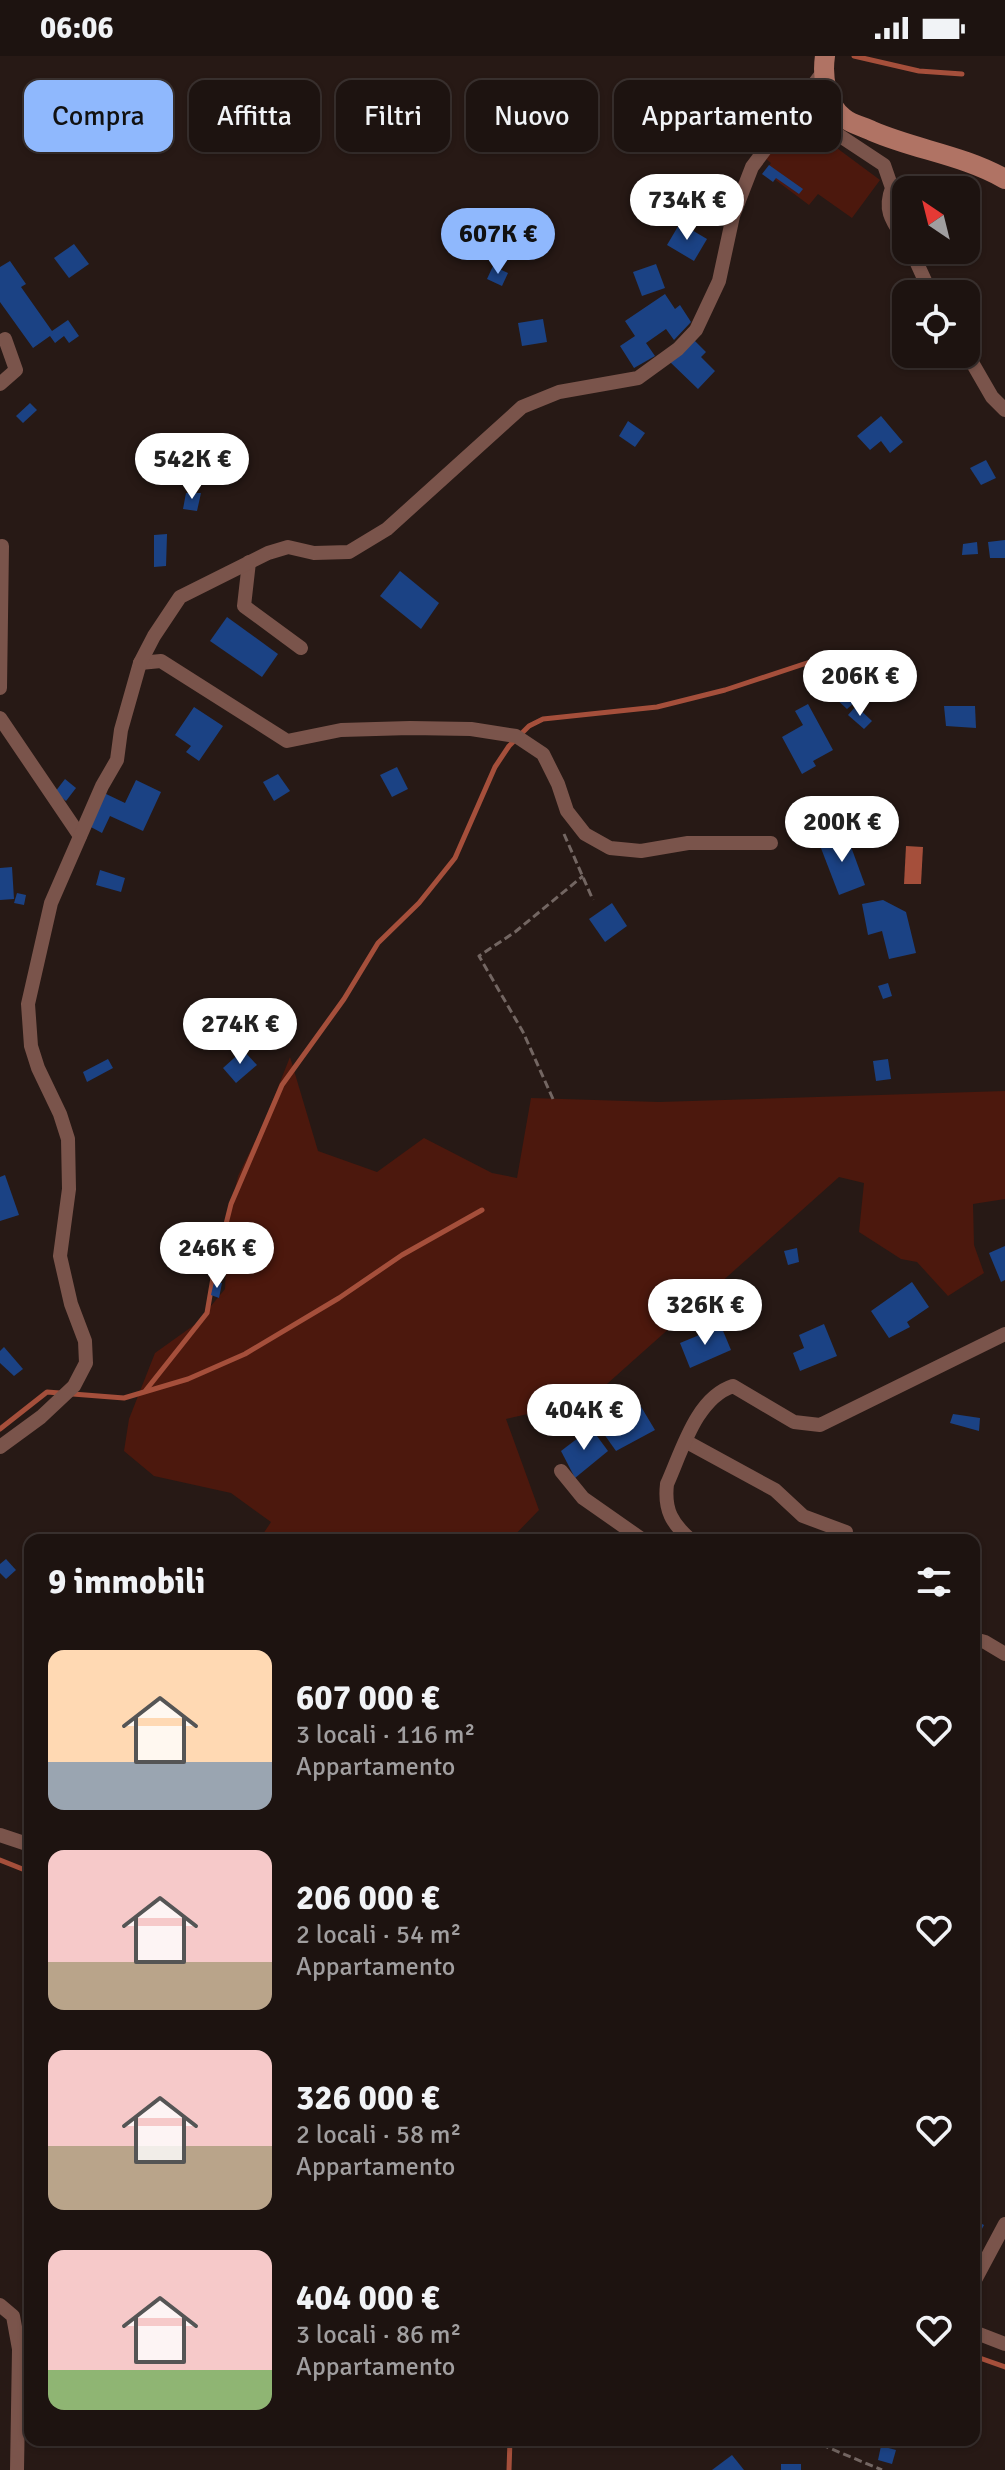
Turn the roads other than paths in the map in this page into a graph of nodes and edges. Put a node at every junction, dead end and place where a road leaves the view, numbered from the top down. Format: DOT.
graph roads {
  1 [pos="824,64"];
  2 [pos="841,138"];
  3 [pos="763,152"];
  4 [pos="1005,179"];
  5 [pos="892,188"];
  6 [pos="892,188"];
  7 [pos="892,221"];
  8 [pos="5,339"];
  9 [pos="975,368"];
  10 [pos="0,384"];
  11 [pos="1005,410"];
  12 [pos="2,546"];
  13 [pos="249,562"];
  14 [pos="301,648"];
  15 [pos="140,663"];
  16 [pos="0,688"];
  17 [pos="0,718"];
  18 [pos="80,836"];
  19 [pos="771,843"];
  20 [pos="1005,1334"];
  21 [pos="687,1442"];
  22 [pos="0,1447"];
  23 [pos="561,1471"];
  24 [pos="634,1534"];
  25 [pos="684,1534"];
  26 [pos="846,1534"];
  27 [pos="980,1641"];
  28 [pos="1005,1654"];
  29 [pos="0,1835"];
  30 [pos="24,1843"];
  31 [pos="1005,2224"];
  32 [pos="980,2271"];
  33 [pos="0,2305"];
  34 [pos="980,2334"];
  35 [pos="1005,2344"];
  36 [pos="17,2470"];
  1 -- 4 [label="main road"];
  2 -- 5 [label="street"];
  3 -- 13 [label="street"];
  6 -- 7 [label="street"];
  8 -- 10 [label="street"];
  9 -- 11 [label="street"];
  12 -- 16 [label="street"];
  13 -- 14 [label="street"];
  13 -- 15 [label="street"];
  15 -- 18 [label="street"];
  15 -- 19 [label="street"];
  17 -- 18 [label="street"];
  18 -- 22 [label="street"];
  20 -- 21 [label="street"];
  21 -- 25 [label="street"];
  21 -- 26 [label="street"];
  23 -- 24 [label="street"];
  27 -- 28 [label="street"];
  29 -- 30 [label="street"];
  31 -- 32 [label="street"];
  33 -- 36 [label="street"];
  34 -- 35 [label="street"];
}
